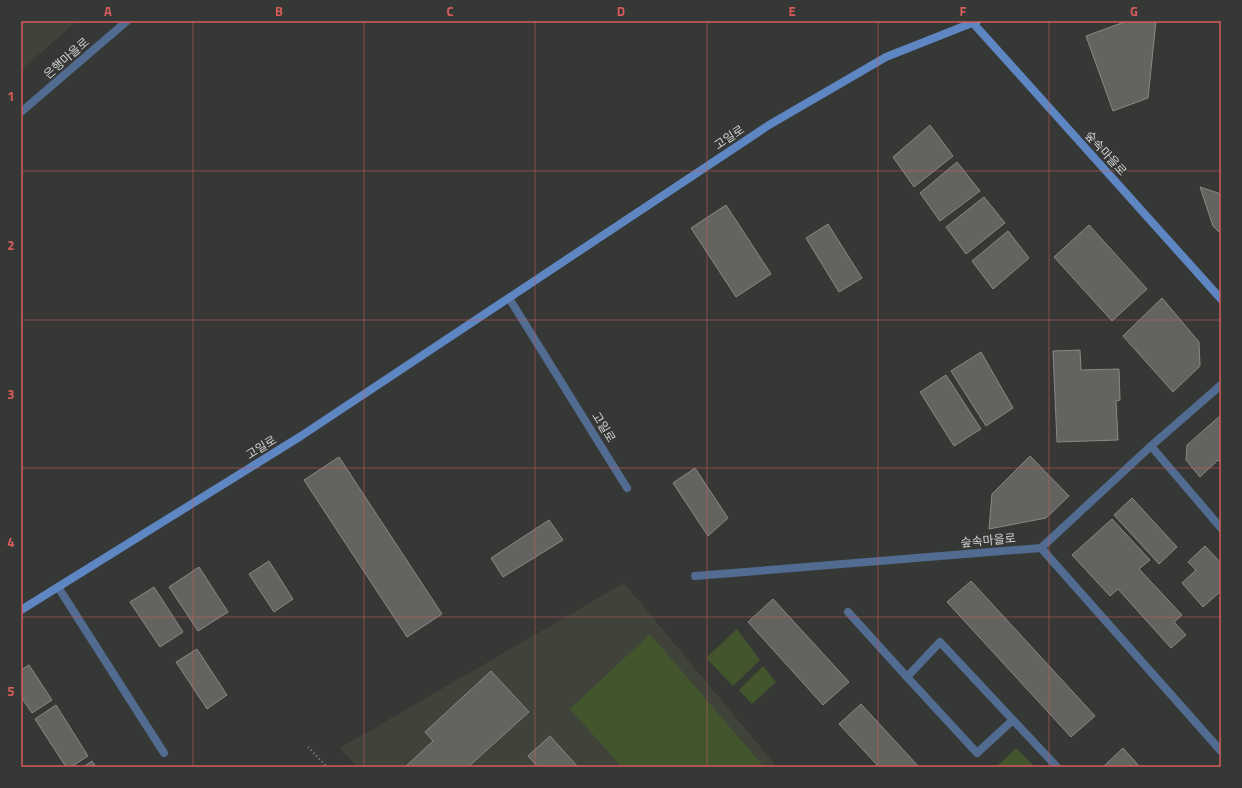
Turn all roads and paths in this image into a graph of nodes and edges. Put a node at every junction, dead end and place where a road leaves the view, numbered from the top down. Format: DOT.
graph roads {
  1 [pos="127,21"];
  2 [pos="973,22"];
  3 [pos="21,112"];
  4 [pos="509,298"];
  5 [pos="1221,299"];
  6 [pos="1221,385"];
  7 [pos="1151,446"];
  8 [pos="627,488"];
  9 [pos="1221,528"];
  10 [pos="1041,548"];
  11 [pos="695,576"];
  12 [pos="58,587"];
  13 [pos="21,610"];
  14 [pos="848,612"];
  15 [pos="907,676"];
  16 [pos="1013,720"];
  17 [pos="308,747"];
  18 [pos="1221,751"];
  19 [pos="164,753"];
  20 [pos="327,767"];
  21 [pos="1057,767"];
  1 -- 3 [label="street, 은행마을로"];
  2 -- 4 [label="main road, 고일로"];
  2 -- 5 [label="main road, 숲속마을로"];
  4 -- 8 [label="street, 고일로"];
  4 -- 12 [label="main road, 고일로"];
  6 -- 7 [label="street"];
  7 -- 9 [label="street"];
  7 -- 10 [label="street"];
  10 -- 11 [label="street, 숲속마을로"];
  10 -- 18 [label="street"];
  12 -- 13 [label="main road, 고일로"];
  12 -- 19 [label="street"];
  14 -- 15 [label="street"];
  15 -- 16 [label="street"];
  15 -- 16 [label="street"];
  16 -- 21 [label="street"];
  17 -- 20 [label="path"];
}
